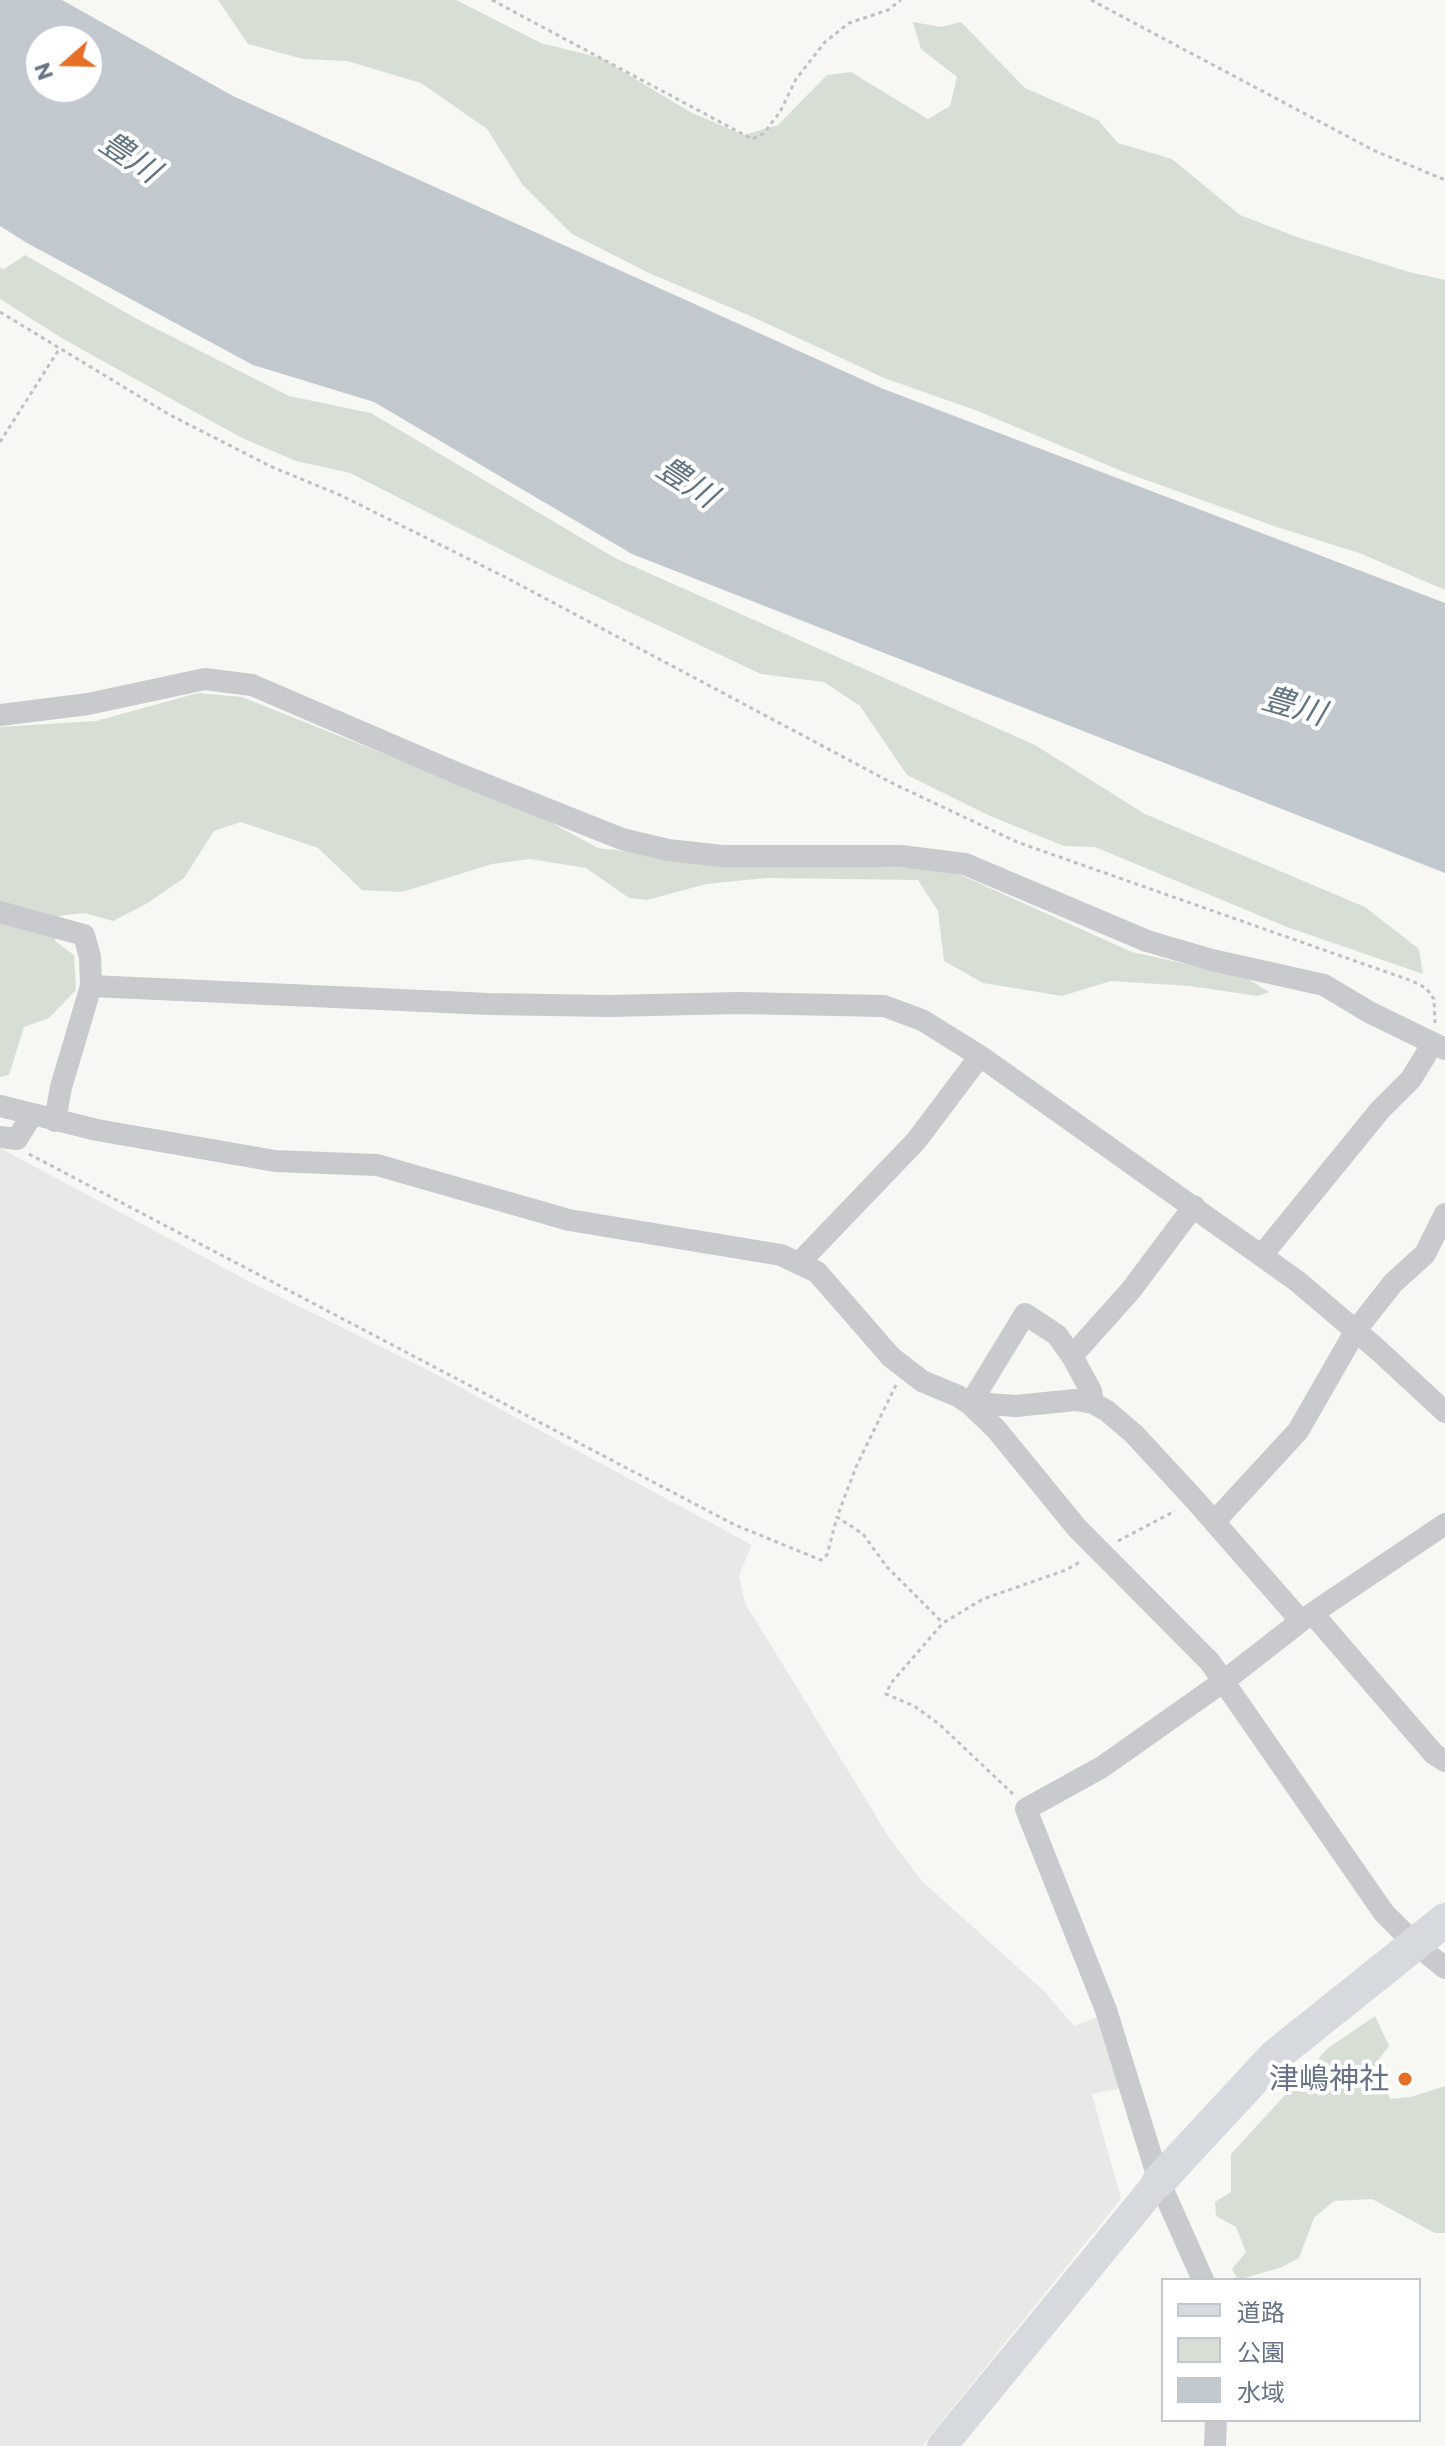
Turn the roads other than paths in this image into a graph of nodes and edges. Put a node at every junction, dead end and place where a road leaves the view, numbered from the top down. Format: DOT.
graph roads {
  1 [pos="0,715"];
  2 [pos="0,912"];
  3 [pos="91,986"];
  4 [pos="1439,1046"];
  5 [pos="980,1056"];
  6 [pos="0,1106"];
  7 [pos="32,1115"];
  8 [pos="55,1121"];
  9 [pos="8,1138"];
  10 [pos="1194,1206"];
  11 [pos="1445,1214"];
  12 [pos="1439,1243"];
  13 [pos="1262,1255"];
  14 [pos="799,1263"];
  15 [pos="1356,1330"];
  16 [pos="1072,1356"];
  17 [pos="972,1401"];
  18 [pos="1093,1403"];
  19 [pos="1445,1412"];
  20 [pos="1215,1521"];
  21 [pos="1445,1524"];
  22 [pos="1307,1618"];
  23 [pos="1224,1681"];
  24 [pos="1445,1761"];
  25 [pos="1445,1920"];
  26 [pos="1414,1943"];
  27 [pos="1445,1968"];
  28 [pos="1159,2181"];
  29 [pos="1202,2278"];
  30 [pos="1216,2422"];
  31 [pos="942,2446"];
  32 [pos="1215,2446"];
  1 -- 4 [label="street"];
  2 -- 3 [label="street"];
  3 -- 5 [label="street"];
  3 -- 8 [label="street"];
  4 -- 13 [label="street"];
  5 -- 10 [label="street"];
  5 -- 14 [label="street"];
  6 -- 7 [label="street"];
  7 -- 8 [label="street"];
  7 -- 9 [label="street"];
  8 -- 14 [label="street"];
  10 -- 13 [label="street"];
  10 -- 16 [label="street"];
  11 -- 12 [label="street"];
  12 -- 15 [label="street"];
  13 -- 15 [label="street"];
  14 -- 17 [label="street"];
  15 -- 19 [label="street"];
  15 -- 20 [label="street"];
  16 -- 17 [label="street"];
  16 -- 18 [label="street"];
  17 -- 18 [label="street"];
  17 -- 23 [label="street"];
  18 -- 20 [label="street"];
  20 -- 22 [label="street"];
  21 -- 22 [label="street"];
  22 -- 23 [label="street"];
  22 -- 24 [label="street"];
  23 -- 26 [label="street"];
  23 -- 28 [label="street"];
  25 -- 26 [label="main road"];
  26 -- 27 [label="street"];
  26 -- 28 [label="main road"];
  28 -- 29 [label="street"];
  28 -- 31 [label="street"];
  30 -- 32 [label="street"];
}
